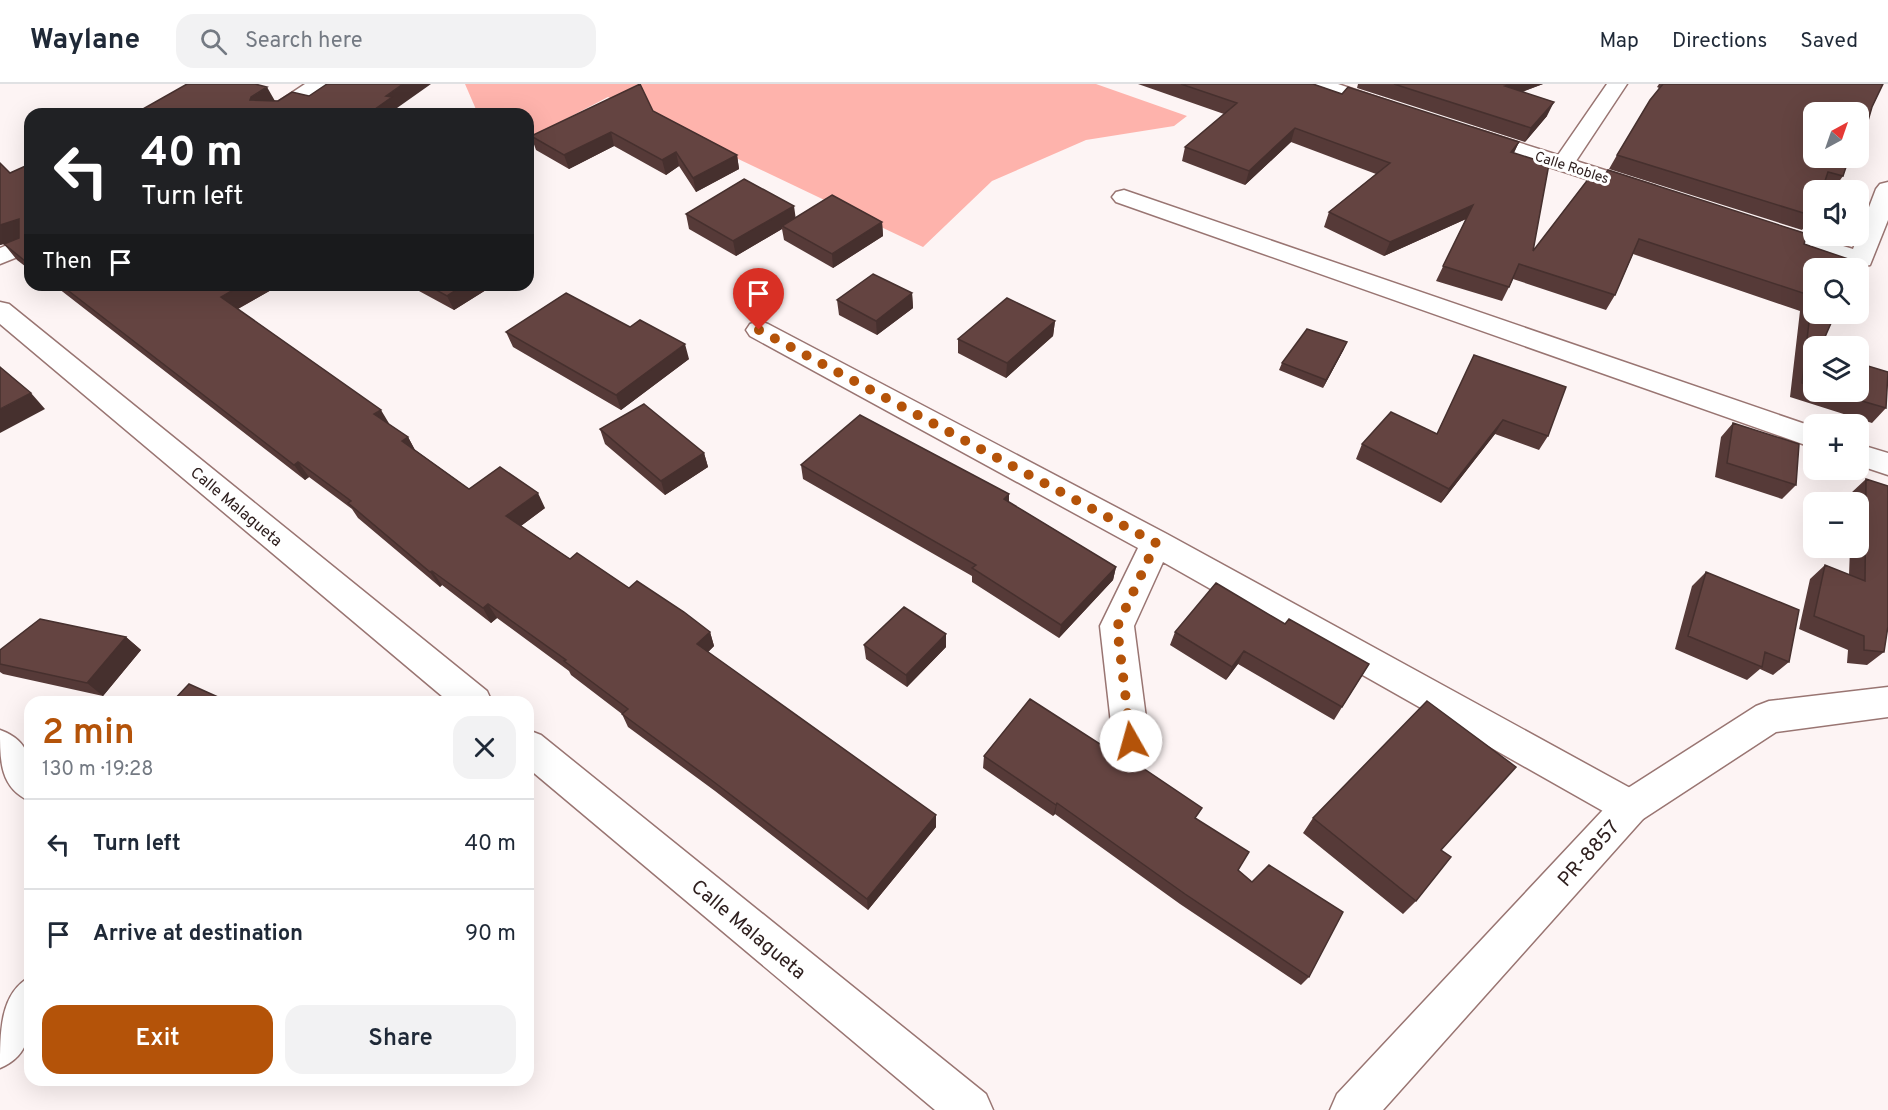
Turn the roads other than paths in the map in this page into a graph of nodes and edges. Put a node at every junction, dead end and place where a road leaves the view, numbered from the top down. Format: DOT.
graph roads {
  1 [pos="319,84"];
  2 [pos="1317,84"];
  3 [pos="1617,84"];
  4 [pos="281,108"];
  5 [pos="1407,113"];
  6 [pos="1451,128"];
  7 [pos="1563,164"];
  8 [pos="1888,189"];
  9 [pos="1124,197"];
  10 [pos="1673,200"];
  11 [pos="1739,221"];
  12 [pos="24,246"];
  13 [pos="0,256"];
  14 [pos="0,310"];
  15 [pos="759,330"];
  16 [pos="1803,434"];
  17 [pos="1869,458"];
  18 [pos="1888,464"];
  19 [pos="1156,543"];
  20 [pos="467,696"];
  21 [pos="1888,702"];
  22 [pos="1131,741"];
  23 [pos="0,746"];
  24 [pos="534,752"];
  25 [pos="24,776"];
  26 [pos="1630,807"];
  27 [pos="24,1008"];
  28 [pos="0,1046"];
  29 [pos="970,1110"];
  30 [pos="1353,1110"];
  1 -- 4 [label="street"];
  2 -- 5 [label="street"];
  3 -- 7 [label="street"];
  6 -- 7 [label="street, Calle Robles"];
  7 -- 10 [label="street, Calle Robles"];
  8 -- 11 [label="street"];
  9 -- 16 [label="street"];
  12 -- 13 [label="street"];
  14 -- 20 [label="street, Calle Malagueta"];
  15 -- 19 [label="street"];
  17 -- 18 [label="street"];
  19 -- 22 [label="street"];
  19 -- 26 [label="street"];
  21 -- 26 [label="street, PR-8857"];
  23 -- 25 [label="street"];
  24 -- 29 [label="street, Calle Malagueta"];
  26 -- 30 [label="street, PR-8857"];
  27 -- 28 [label="street"];
}
